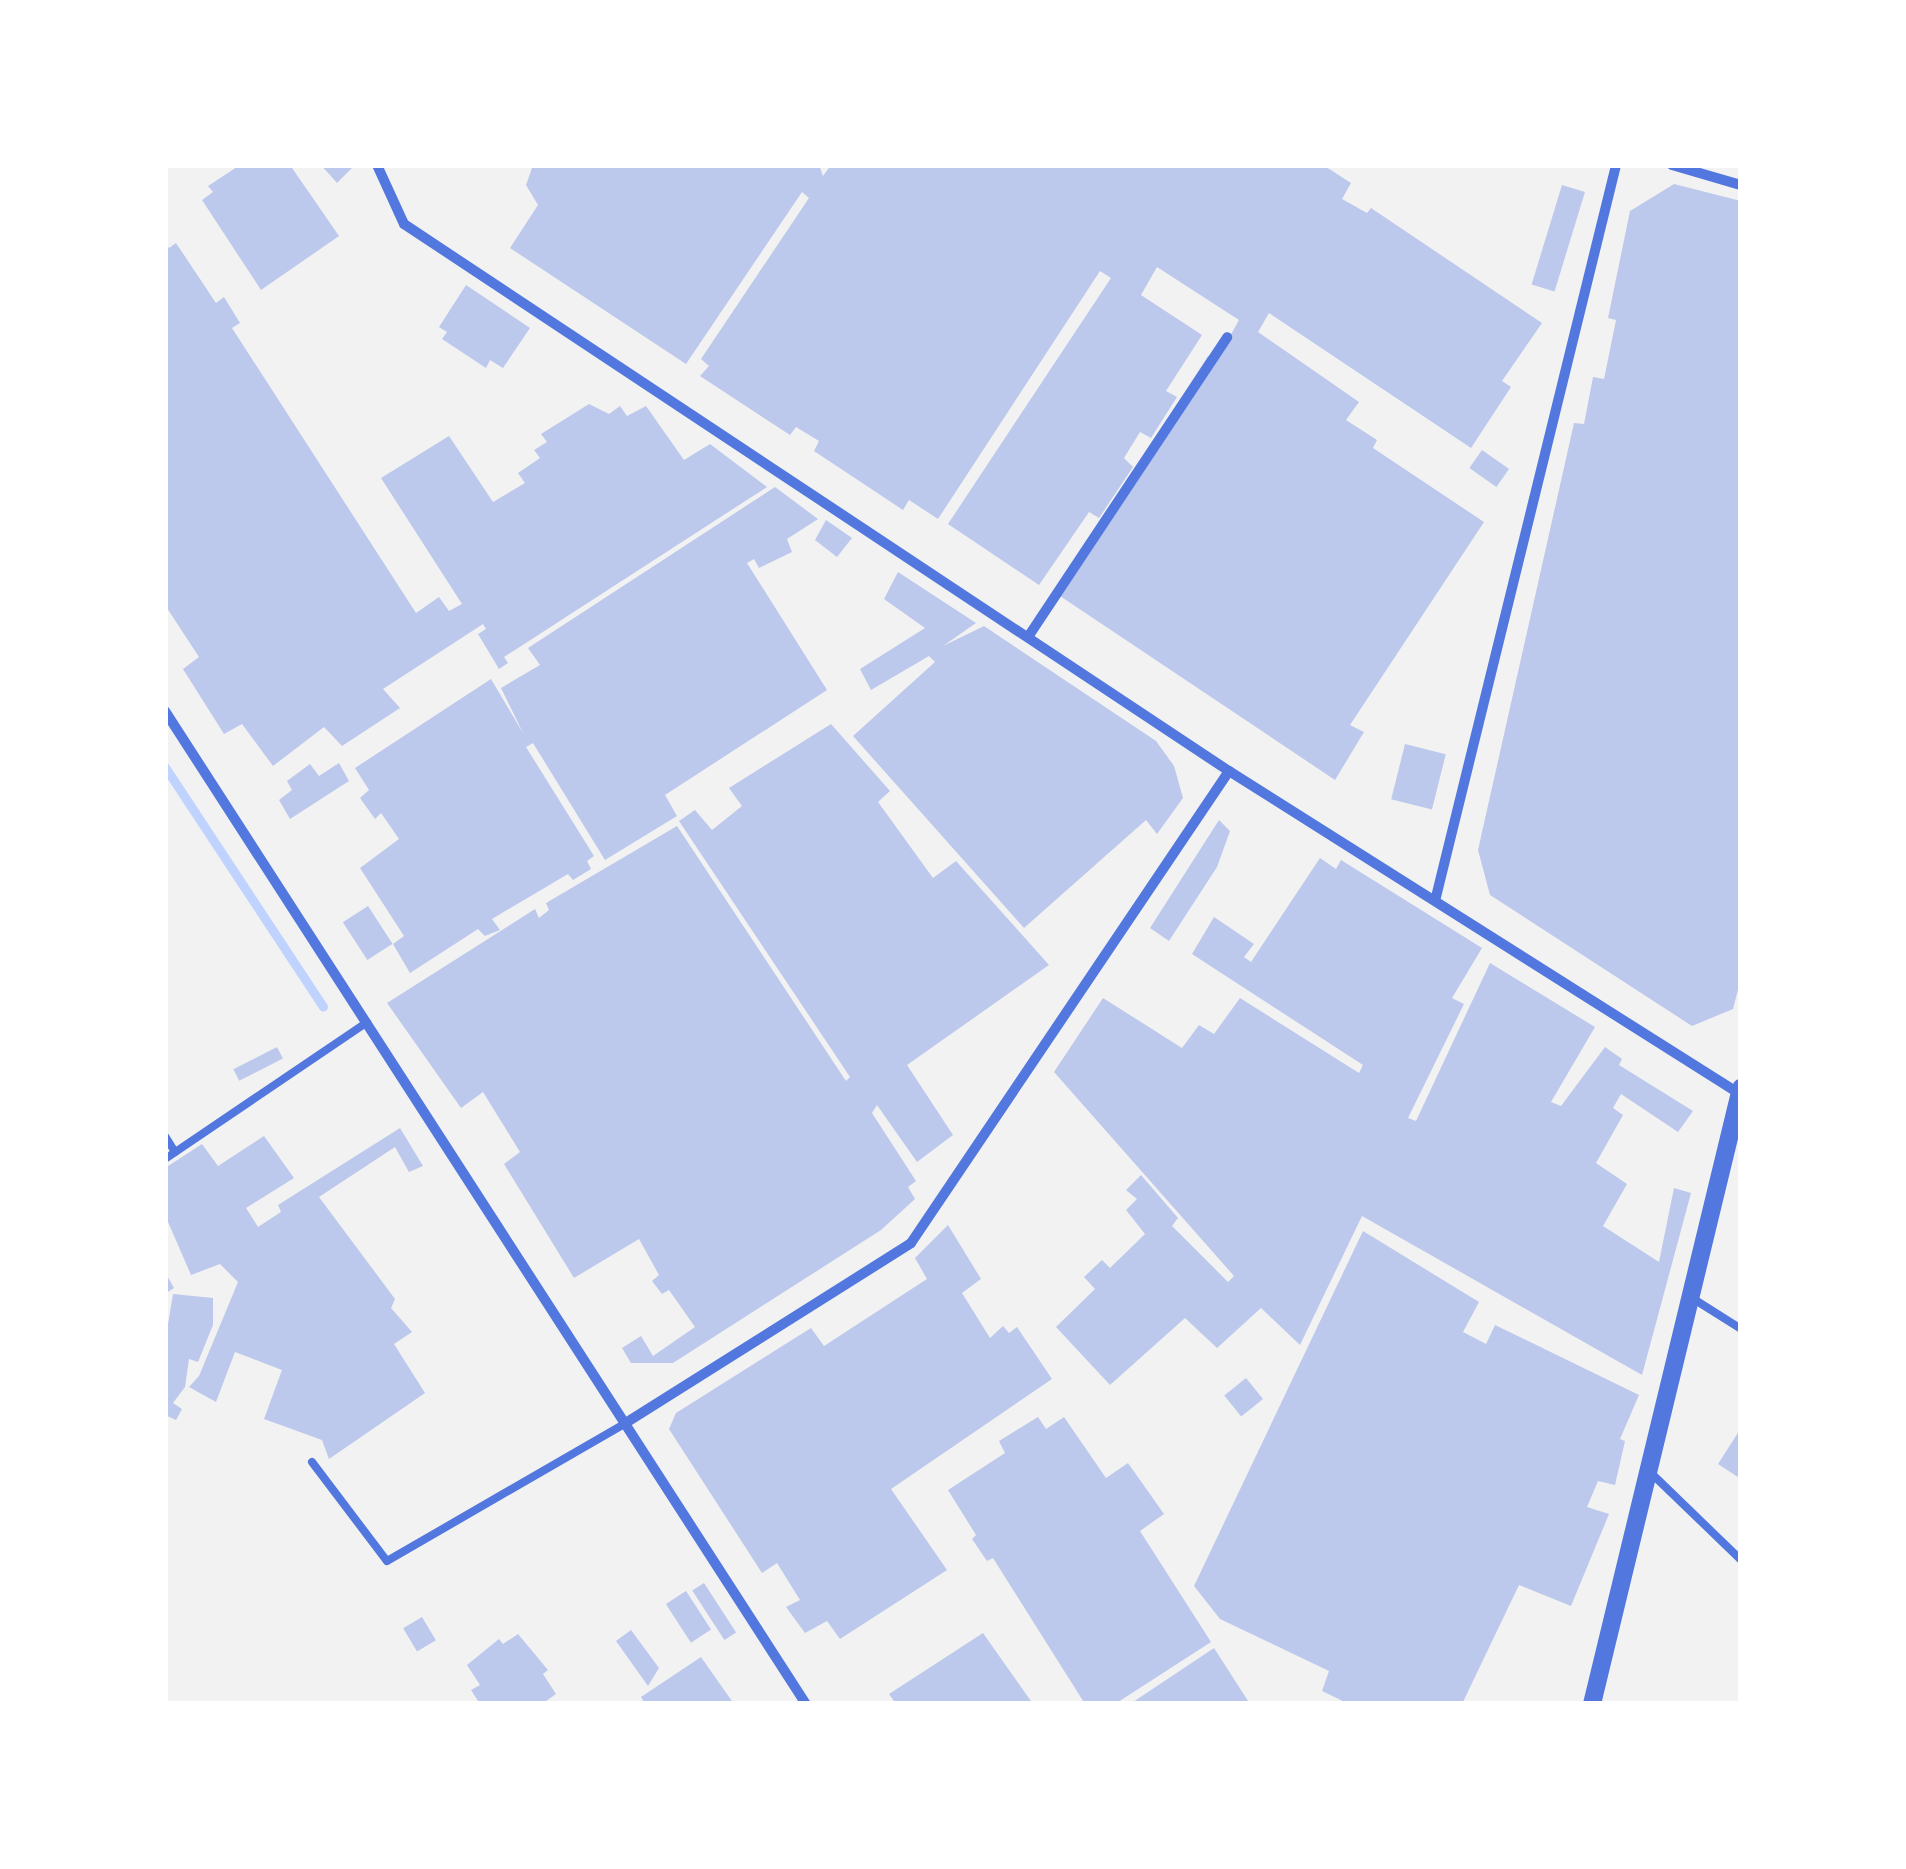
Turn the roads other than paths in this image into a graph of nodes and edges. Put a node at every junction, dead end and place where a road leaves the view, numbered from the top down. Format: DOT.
graph roads {
  1 [pos="377,165"];
  2 [pos="1616,165"];
  3 [pos="1672,165"];
  4 [pos="1741,186"];
  5 [pos="1227,338"];
  6 [pos="1028,637"];
  7 [pos="165,712"];
  8 [pos="1230,771"];
  9 [pos="1436,897"];
  10 [pos="367,1022"];
  11 [pos="1741,1092"];
  12 [pos="165,1136"];
  13 [pos="176,1152"];
  14 [pos="165,1159"];
  15 [pos="1692,1298"];
  16 [pos="1741,1329"];
  17 [pos="624,1424"];
  18 [pos="312,1462"];
  19 [pos="1648,1471"];
  20 [pos="1741,1560"];
  21 [pos="806,1704"];
  22 [pos="1592,1704"];
  1 -- 6 [label="street"];
  2 -- 9 [label="street"];
  3 -- 4 [label="street"];
  5 -- 6 [label="street"];
  6 -- 8 [label="street"];
  7 -- 10 [label="street"];
  8 -- 9 [label="street"];
  8 -- 17 [label="street"];
  9 -- 11 [label="street"];
  10 -- 13 [label="lane"];
  10 -- 17 [label="street"];
  11 -- 15 [label="street"];
  12 -- 13 [label="lane"];
  13 -- 14 [label="lane"];
  15 -- 16 [label="lane"];
  15 -- 19 [label="street"];
  17 -- 18 [label="lane"];
  17 -- 21 [label="street"];
  19 -- 20 [label="lane"];
  19 -- 22 [label="street"];
}
